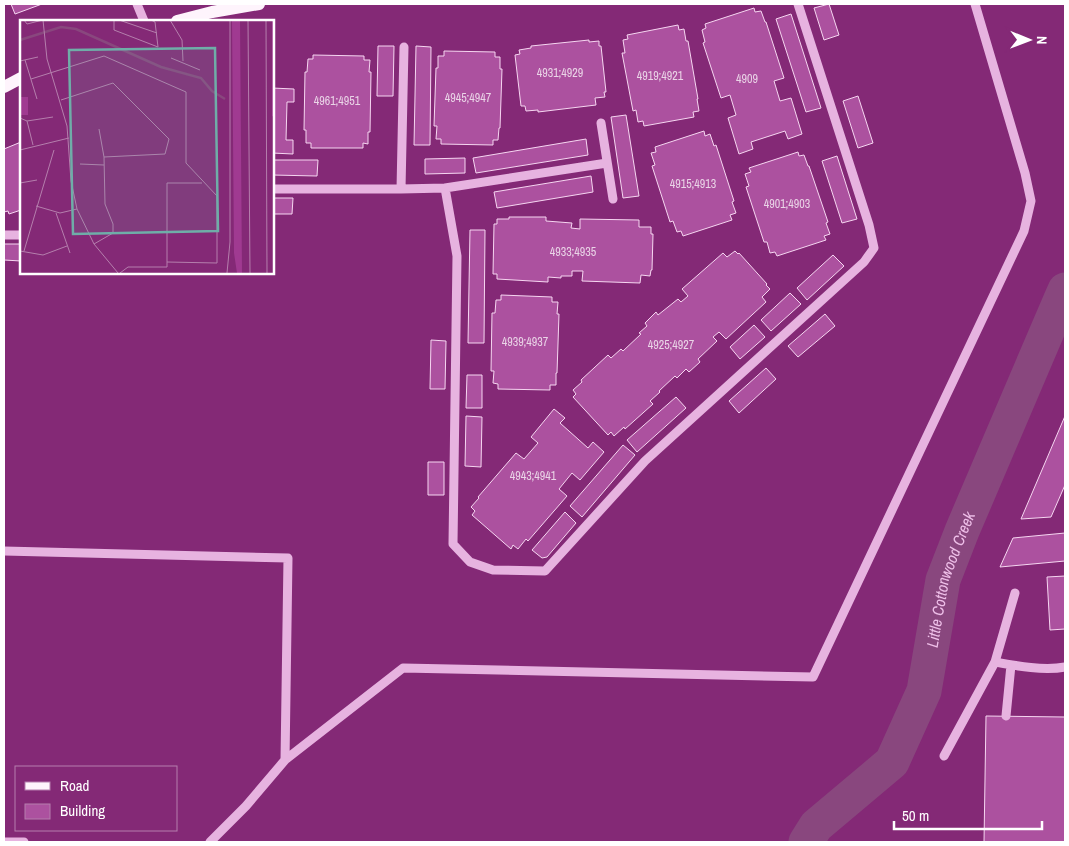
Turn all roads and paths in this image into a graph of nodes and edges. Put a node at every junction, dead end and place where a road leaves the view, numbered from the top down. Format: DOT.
graph roads {
  1 [pos="137,4"];
  2 [pos="259,4"];
  3 [pos="798,4"];
  4 [pos="975,4"];
  5 [pos="144,20"];
  6 [pos="181,20"];
  7 [pos="404,47"];
  8 [pos="20,79"];
  9 [pos="4,87"];
  10 [pos="601,123"];
  11 [pos="607,163"];
  12 [pos="445,188"];
  13 [pos="274,189"];
  14 [pos="401,189"];
  15 [pos="613,199"];
  16 [pos="4,235"];
  17 [pos="20,235"];
  18 [pos="4,551"];
  19 [pos="1015,593"];
  20 [pos="995,662"];
  21 [pos="1011,665"];
  22 [pos="1065,667"];
  23 [pos="1006,716"];
  24 [pos="944,756"];
  25 [pos="285,760"];
  26 [pos="4,842"];
  27 [pos="24,842"];
  28 [pos="210,842"];
  1 -- 5 [label="lane"];
  2 -- 6 [label="main road"];
  3 -- 12 [label="lane"];
  4 -- 25 [label="lane"];
  7 -- 14 [label="lane"];
  8 -- 9 [label="main road"];
  10 -- 11 [label="lane"];
  11 -- 12 [label="lane"];
  11 -- 15 [label="lane"];
  12 -- 14 [label="lane"];
  13 -- 14 [label="lane"];
  16 -- 17 [label="lane"];
  18 -- 25 [label="lane"];
  19 -- 20 [label="lane"];
  20 -- 21 [label="lane"];
  20 -- 24 [label="lane"];
  21 -- 22 [label="lane"];
  21 -- 23 [label="lane"];
  25 -- 28 [label="lane"];
  26 -- 27 [label="lane"];
}
